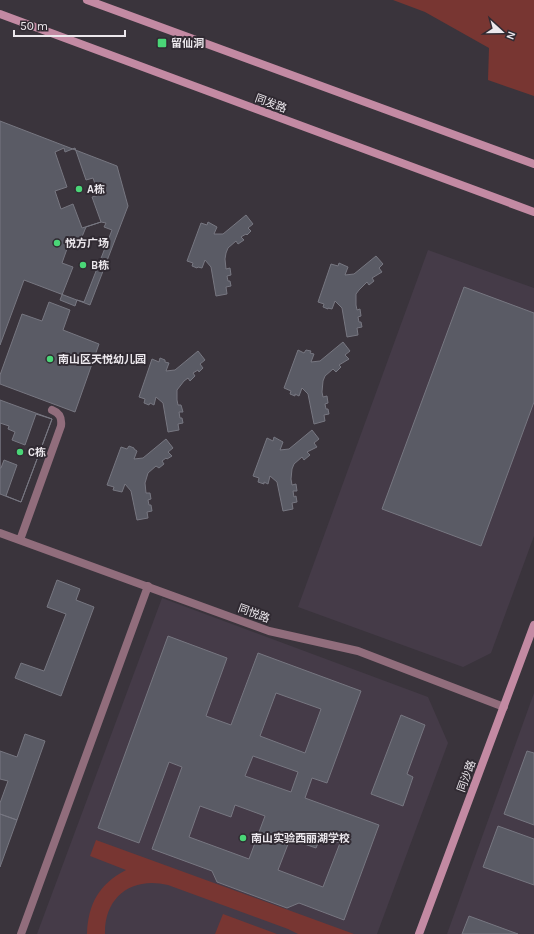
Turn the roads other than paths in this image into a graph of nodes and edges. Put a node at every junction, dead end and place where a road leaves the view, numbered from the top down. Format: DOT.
graph roads {
  1 [pos="87,0"];
  2 [pos="0,14"];
  3 [pos="534,164"];
  4 [pos="534,212"];
  5 [pos="52,410"];
  6 [pos="0,532"];
  7 [pos="20,540"];
  8 [pos="148,586"];
  9 [pos="534,625"];
  10 [pos="504,706"];
  11 [pos="21,934"];
  12 [pos="420,934"];
  1 -- 3 [label="main road"];
  2 -- 4 [label="main road, 同发路"];
  5 -- 7 [label="street"];
  6 -- 7 [label="street, 同悦路"];
  7 -- 8 [label="street, 同悦路"];
  8 -- 10 [label="street, 同悦路"];
  8 -- 11 [label="street"];
  9 -- 10 [label="main road, 同沙路"];
  10 -- 12 [label="main road, 同沙路"];
}
